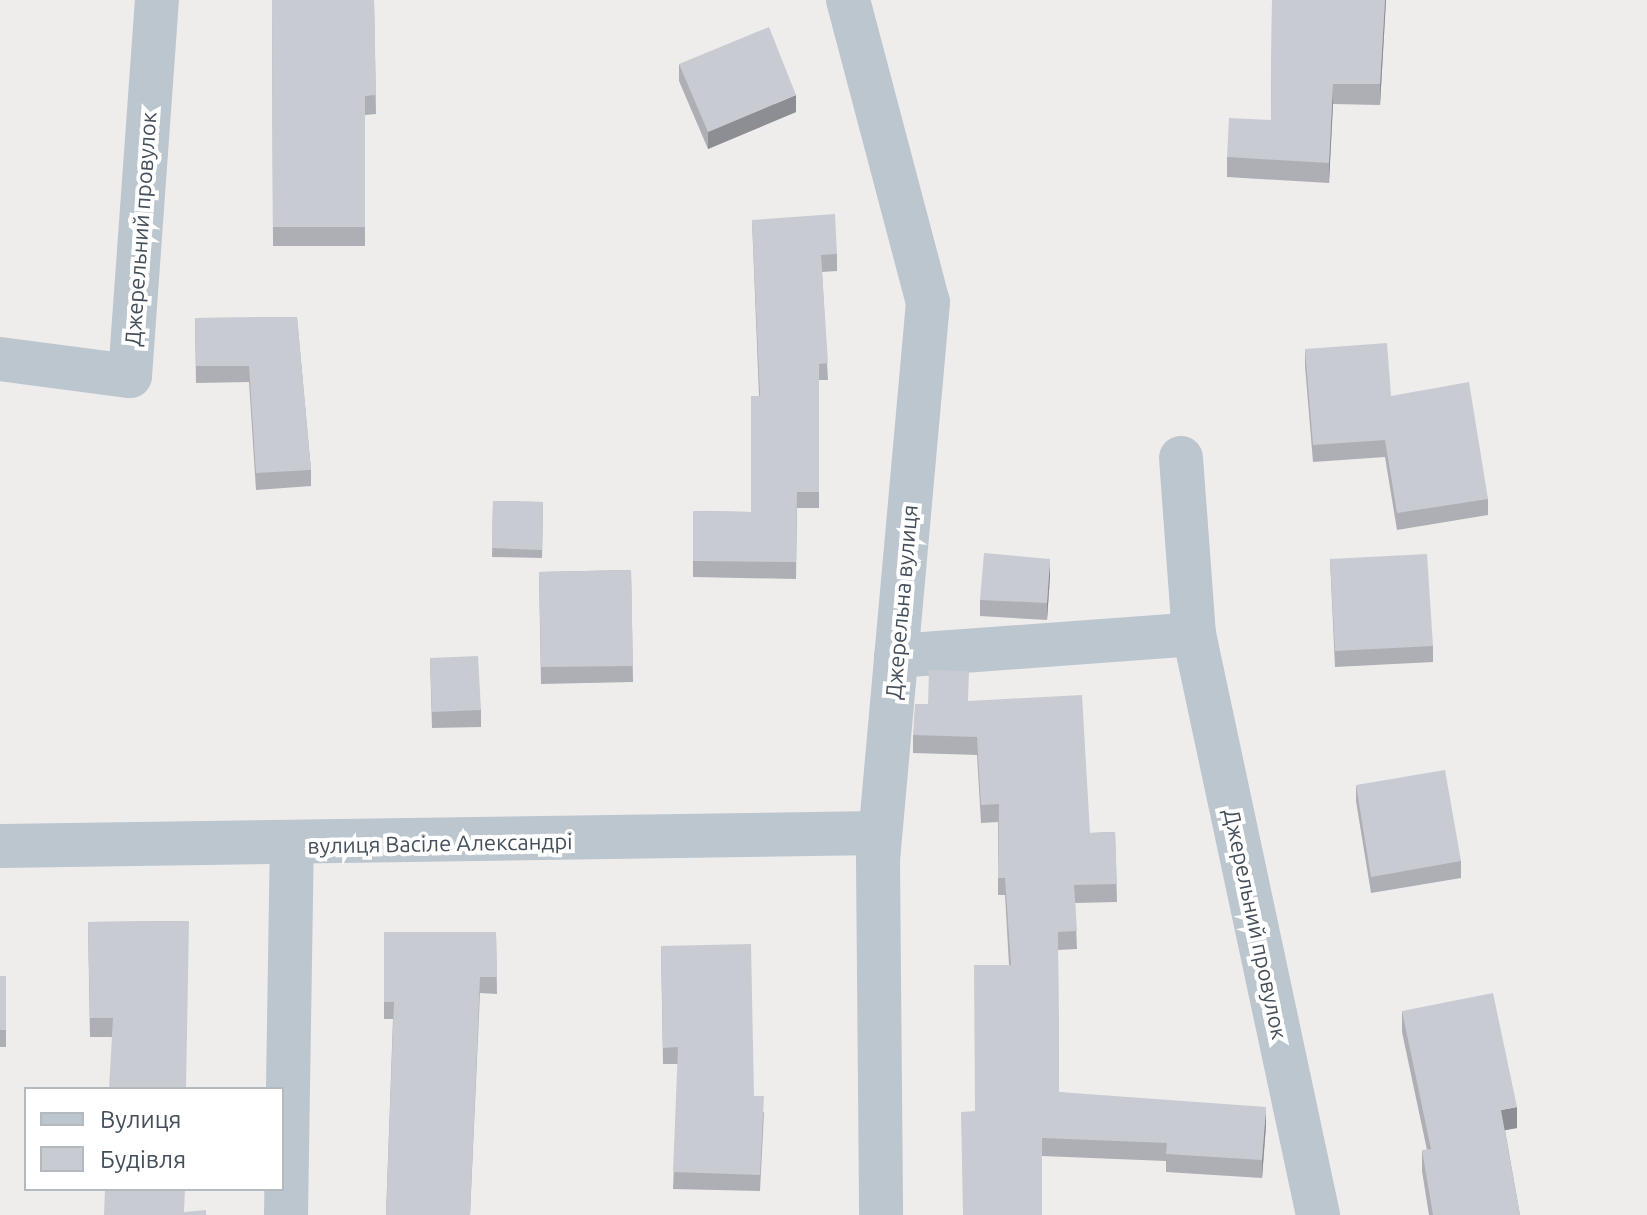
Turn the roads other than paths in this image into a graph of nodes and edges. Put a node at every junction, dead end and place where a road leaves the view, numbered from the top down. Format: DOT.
graph roads {
  1 [pos="157,0"];
  2 [pos="848,0"];
  3 [pos="0,359"];
  4 [pos="1181,458"];
  5 [pos="1194,634"];
  6 [pos="896,656"];
  7 [pos="880,833"];
  8 [pos="0,846"];
  9 [pos="292,846"];
  10 [pos="286,1215"];
  11 [pos="881,1215"];
  12 [pos="1318,1215"];
  1 -- 3 [label="street, Джерельний провулок"];
  2 -- 6 [label="street, Джерельна вулиця"];
  4 -- 5 [label="street, Джерельний провулок"];
  5 -- 6 [label="street"];
  5 -- 12 [label="street, Джерельний провулок"];
  6 -- 7 [label="street, Джерельна вулиця"];
  7 -- 9 [label="street, вулиця Васіле Александрі"];
  7 -- 11 [label="street, Джерельна вулиця"];
  8 -- 9 [label="street, вулиця Васіле Александрі"];
  9 -- 10 [label="street"];
}
